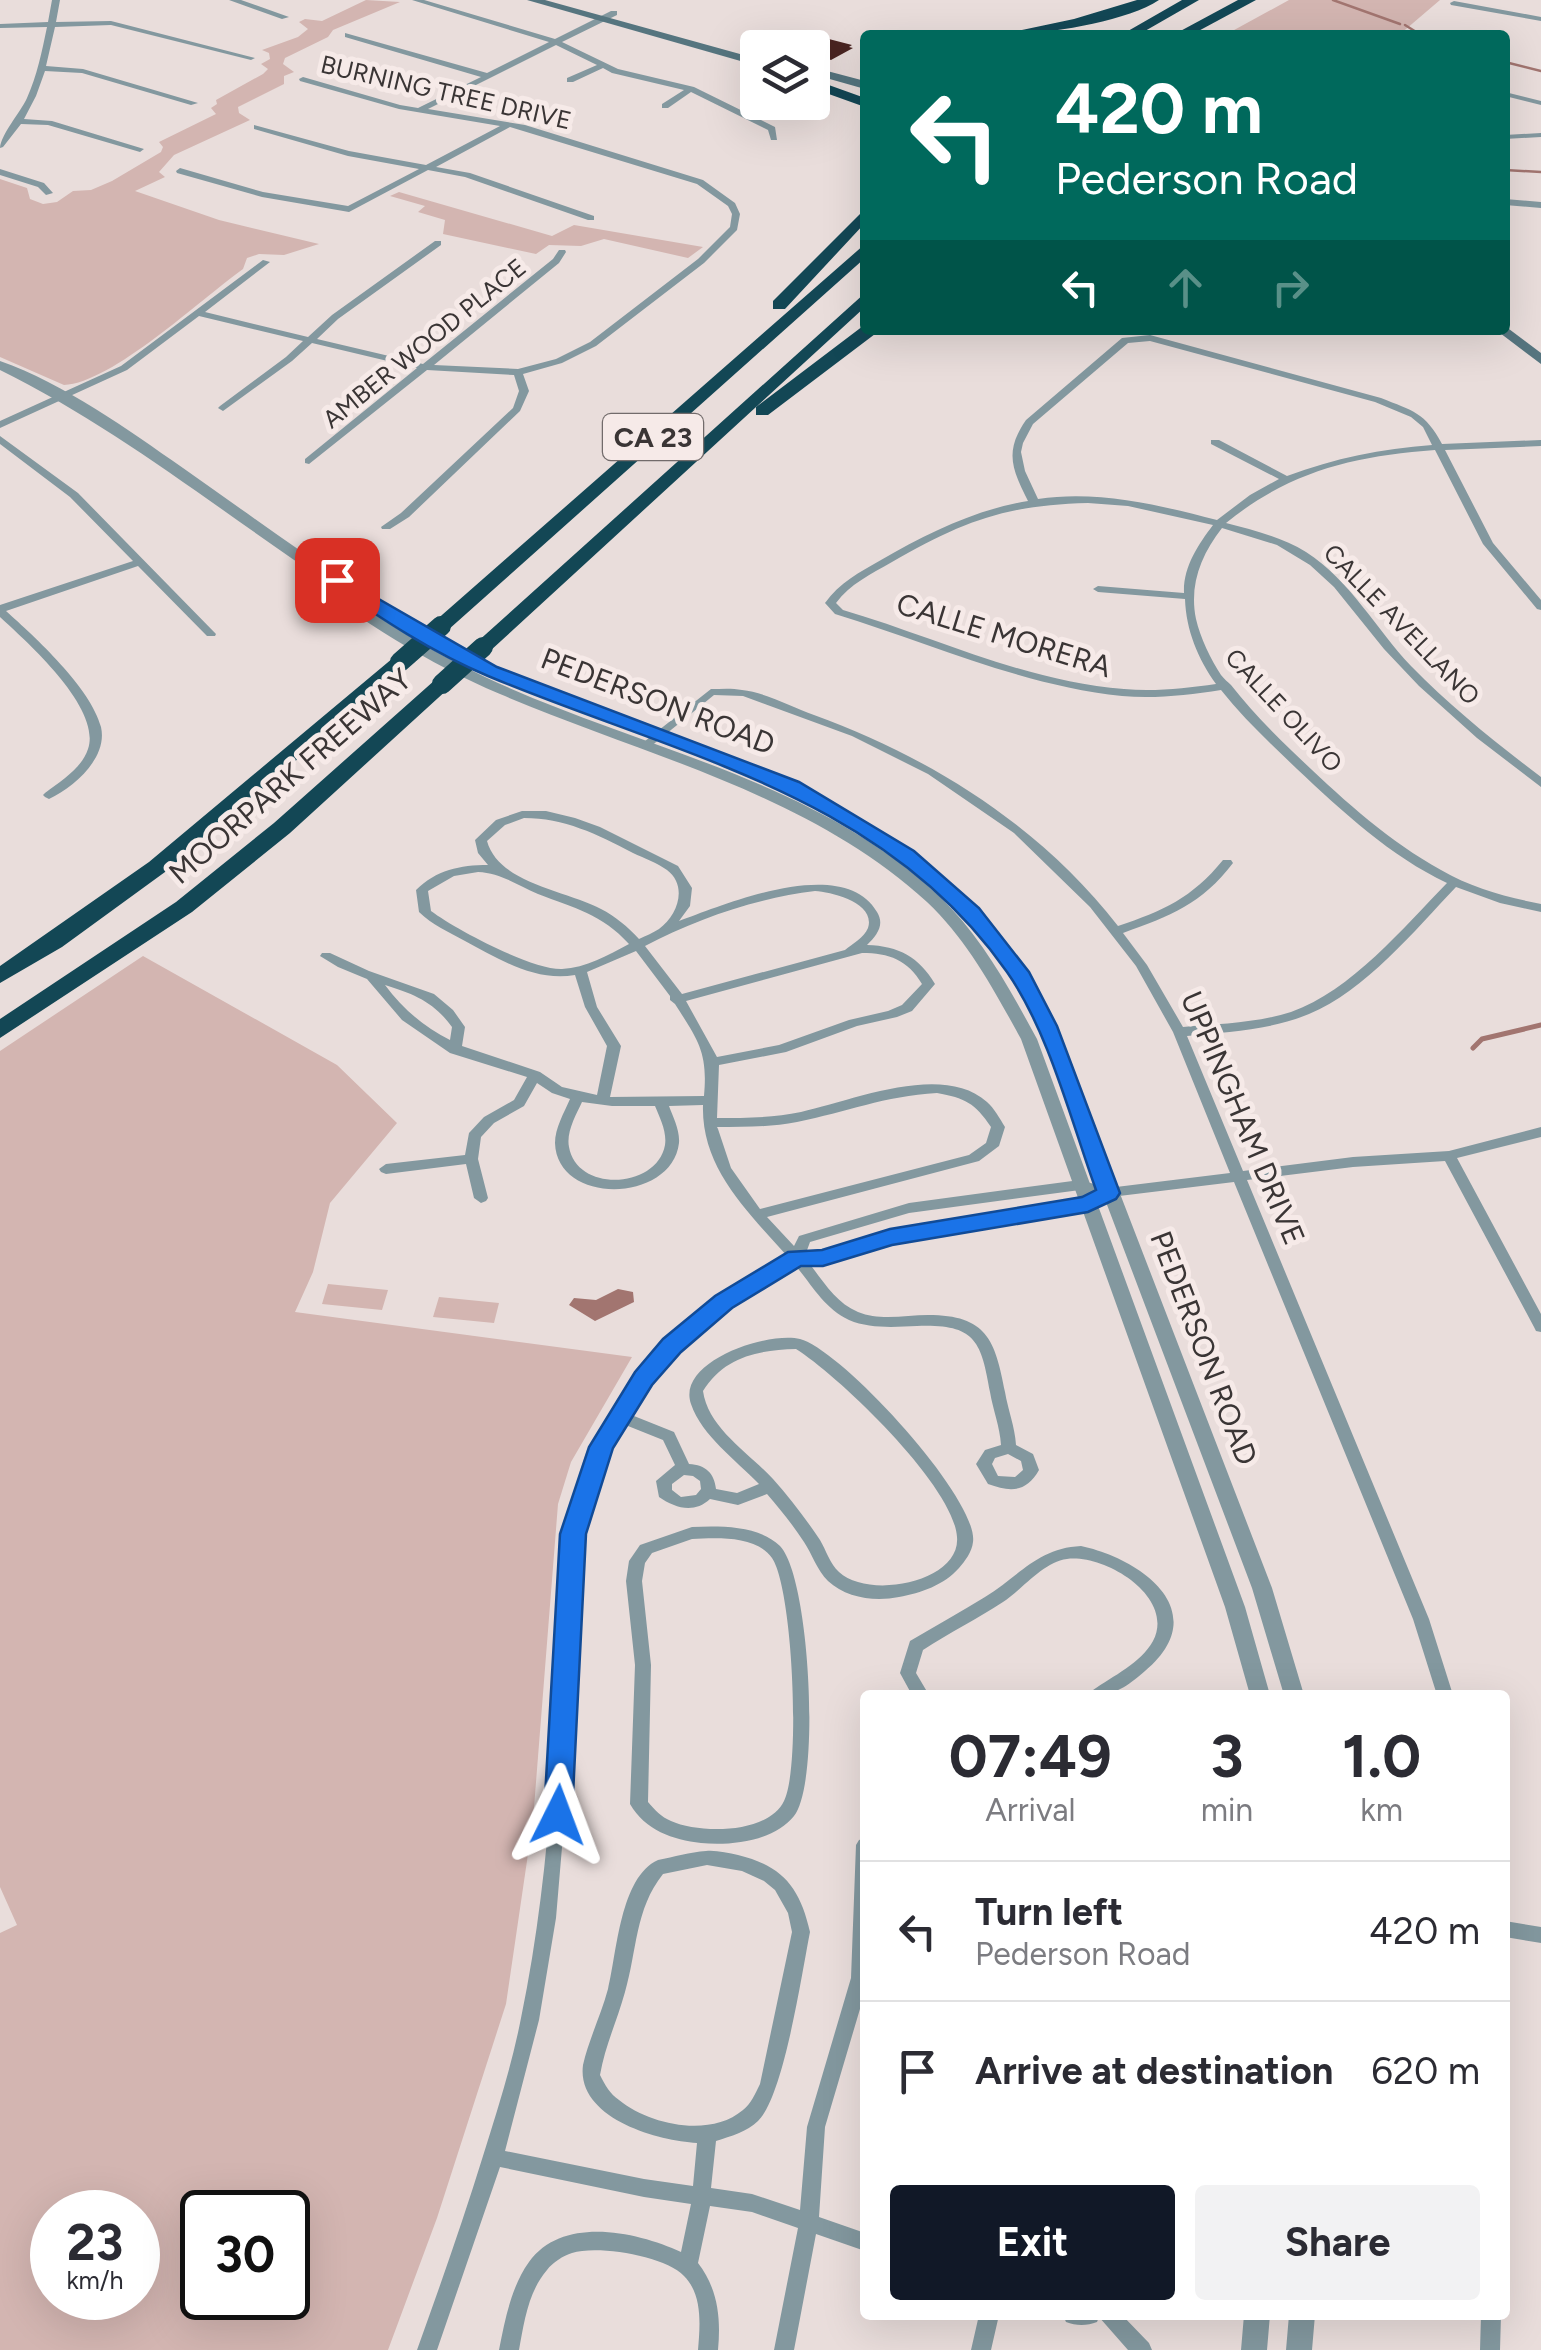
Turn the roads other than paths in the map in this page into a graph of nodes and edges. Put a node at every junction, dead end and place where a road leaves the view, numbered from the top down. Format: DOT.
graph roads {
  1 [pos="56,0"];
  2 [pos="233,0"];
  3 [pos="416,0"];
  4 [pos="533,0"];
  5 [pos="568,0"];
  6 [pos="1152,0"];
  7 [pos="1192,0"];
  8 [pos="1250,0"];
  9 [pos="1454,3"];
  10 [pos="614,13"];
  11 [pos="285,17"];
  12 [pos="600,19"];
  13 [pos="1541,19"];
  14 [pos="52,24"];
  15 [pos="0,26"];
  16 [pos="1032,30"];
  17 [pos="1137,30"];
  18 [pos="1190,30"];
  19 [pos="1210,30"];
  20 [pos="348,35"];
  21 [pos="554,41"];
  22 [pos="740,55"];
  23 [pos="740,56"];
  24 [pos="251,58"];
  25 [pos="602,66"];
  26 [pos="43,68"];
  27 [pos="484,75"];
  28 [pos="830,77"];
  29 [pos="303,80"];
  30 [pos="570,80"];
  31 [pos="830,84"];
  32 [pos="860,89"];
  33 [pos="860,89"];
  34 [pos="691,90"];
  35 [pos="1510,95"];
  36 [pos="194,103"];
  37 [pos="1541,104"];
  38 [pos="664,106"];
  39 [pos="418,111"];
  40 [pos="20,121"];
  41 [pos="510,124"];
  42 [pos="257,127"];
  43 [pos="1541,135"];
  44 [pos="1510,137"];
  45 [pos="774,138"];
  46 [pos="0,145"];
  47 [pos="140,149"];
  48 [pos="429,168"];
  49 [pos="180,171"];
  50 [pos="0,172"];
  51 [pos="49,193"];
  52 [pos="1510,202"];
  53 [pos="1541,204"];
  54 [pos="592,218"];
  55 [pos="860,219"];
  56 [pos="438,243"];
  57 [pos="562,252"];
  58 [pos="860,253"];
  59 [pos="266,262"];
  60 [pos="860,302"];
  61 [pos="198,313"];
  62 [pos="1510,333"];
  63 [pos="862,335"];
  64 [pos="310,340"];
  65 [pos="1534,347"];
  66 [pos="1541,360"];
  67 [pos="0,365"];
  68 [pos="423,367"];
  69 [pos="518,372"];
  70 [pos="0,378"];
  71 [pos="58,400"];
  72 [pos="223,408"];
  73 [pos="0,425"];
  74 [pos="0,439"];
  75 [pos="705,442"];
  76 [pos="1214,442"];
  77 [pos="1541,443"];
  78 [pos="1440,448"];
  79 [pos="309,461"];
  80 [pos="624,464"];
  81 [pos="1286,480"];
  82 [pos="1034,502"];
  83 [pos="1218,524"];
  84 [pos="386,527"];
  85 [pos="141,562"];
  86 [pos="1098,589"];
  87 [pos="1188,596"];
  88 [pos="830,605"];
  89 [pos="1541,607"];
  90 [pos="0,610"];
  91 [pos="211,634"];
  92 [pos="1226,686"];
  93 [pos="652,740"];
  94 [pos="1541,783"];
  95 [pos="50,795"];
  96 [pos="1227,863"];
  97 [pos="501,870"];
  98 [pos="1452,884"];
  99 [pos="1541,908"];
  100 [pos="666,930"];
  101 [pos="1117,931"];
  102 [pos="637,945"];
  103 [pos="850,951"];
  104 [pos="326,956"];
  105 [pos="580,970"];
  106 [pos="0,976"];
  107 [pos="372,977"];
  108 [pos="676,1000"];
  109 [pos="0,1030"];
  110 [pos="1179,1032"];
  111 [pos="455,1050"];
  112 [pos="712,1062"];
  113 [pos="535,1074"];
  114 [pos="578,1096"];
  115 [pos="603,1098"];
  116 [pos="710,1100"];
  117 [pos="660,1101"];
  118 [pos="710,1122"];
  119 [pos="1541,1132"];
  120 [pos="1450,1156"];
  121 [pos="471,1159"];
  122 [pos="386,1170"];
  123 [pos="1238,1176"];
  124 [pos="1108,1193"];
  125 [pos="1084,1194"];
  126 [pos="481,1198"];
  127 [pos="756,1214"];
  128 [pos="797,1258"];
  129 [pos="1541,1285"];
  130 [pos="1521,1287"];
  131 [pos="1541,1326"];
  132 [pos="618,1416"];
  133 [pos="1009,1448"];
  134 [pos="684,1469"];
  135 [pos="770,1486"];
  136 [pos="708,1493"];
  137 [pos="687,1504"];
  138 [pos="692,1533"];
  139 [pos="919,1690"];
  140 [pos="1106,1690"];
  141 [pos="1259,1690"];
  142 [pos="1293,1690"];
  143 [pos="1444,1690"];
  144 [pos="1510,1929"];
  145 [pos="1541,1934"];
  146 [pos="860,1978"];
  147 [pos="707,2136"];
  148 [pos="492,2157"];
  149 [pos="702,2196"];
  150 [pos="808,2220"];
  151 [pos="860,2240"];
  152 [pos="688,2264"];
  153 [pos="987,2320"];
  154 [pos="1113,2320"];
  155 [pos="1257,2320"];
  156 [pos="1302,2320"];
  157 [pos="1490,2320"];
  158 [pos="427,2350"];
  159 [pos="509,2350"];
  160 [pos="708,2350"];
  161 [pos="784,2350"];
  162 [pos="981,2350"];
  163 [pos="1142,2350"];
  164 [pos="1254,2350"];
  165 [pos="1299,2350"];
  166 [pos="1490,2350"];
  1 -- 14 [label="street"];
  2 -- 11 [label="street"];
  3 -- 21 [label="street"];
  4 -- 12 [label="main road"];
  5 -- 10 [label="main road"];
  6 -- 16 [label="highway"];
  7 -- 17 [label="highway"];
  8 -- 18 [label="highway"];
  8 -- 19 [label="highway"];
  9 -- 13 [label="street"];
  10 -- 12 [label="street"];
  10 -- 22 [label="main road"];
  12 -- 21 [label="street"];
  12 -- 23 [label="main road"];
  14 -- 15 [label="street"];
  14 -- 24 [label="street"];
  14 -- 26 [label="street"];
  20 -- 27 [label="street"];
  21 -- 25 [label="street"];
  21 -- 27 [label="street"];
  25 -- 30 [label="street"];
  25 -- 34 [label="street"];
  26 -- 36 [label="street"];
  26 -- 40 [label="street"];
  27 -- 39 [label="street"];
  28 -- 32 [label="main road"];
  29 -- 39 [label="street, BURNING TREE DRIVE"];
  31 -- 33 [label="highway"];
  34 -- 38 [label="street"];
  34 -- 45 [label="street"];
  35 -- 37 [label="street"];
  39 -- 41 [label="street, BURNING TREE DRIVE"];
  40 -- 46 [label="street"];
  40 -- 47 [label="street"];
  41 -- 48 [label="street"];
  41 -- 69 [label="street, BURNING TREE DRIVE"];
  42 -- 48 [label="street"];
  43 -- 44 [label="street"];
  48 -- 49 [label="street"];
  48 -- 54 [label="street"];
  50 -- 51 [label="street"];
  52 -- 53 [label="street"];
  55 -- 80 [label="highway"];
  56 -- 64 [label="street"];
  57 -- 68 [label="street, AMBER WOOD PLACE"];
  58 -- 80 [label="highway, MOORPARK FREEWAY / CA 23"];
  59 -- 61 [label="street"];
  60 -- 75 [label="highway, MOORPARK FREEWAY / CA 23"];
  61 -- 64 [label="street, BURNING TREE DRIVE"];
  61 -- 71 [label="street"];
  62 -- 65 [label="main road"];
  63 -- 75 [label="highway"];
  64 -- 68 [label="street, BURNING TREE DRIVE"];
  64 -- 72 [label="street"];
  65 -- 66 [label="main road"];
  67 -- 71 [label="street, PEDERSON ROAD"];
  68 -- 69 [label="street, BURNING TREE DRIVE"];
  68 -- 79 [label="street, AMBER WOOD PLACE"];
  69 -- 84 [label="street"];
  70 -- 71 [label="street, PEDERSON ROAD"];
  71 -- 73 [label="street"];
  71 -- 93 [label="street, PEDERSON ROAD"];
  74 -- 85 [label="street"];
  75 -- 109 [label="highway, MOORPARK FREEWAY / CA 23, bridge"];
  76 -- 81 [label="street"];
  77 -- 78 [label="street, CALLE OLIVO"];
  78 -- 81 [label="street, CALLE OLIVO"];
  78 -- 82 [label="street"];
  78 -- 89 [label="street"];
  80 -- 106 [label="highway, MOORPARK FREEWAY / CA 23, bridge"];
  81 -- 83 [label="street, CALLE OLIVO"];
  82 -- 83 [label="street, CALLE AVELLANO"];
  82 -- 88 [label="street, CALLE AVELLANO"];
  83 -- 87 [label="street, CALLE OLIVO"];
  83 -- 94 [label="street, CALLE AVELLANO"];
  85 -- 90 [label="street"];
  85 -- 91 [label="street"];
  86 -- 87 [label="street"];
  87 -- 92 [label="street, CALLE OLIVO"];
  88 -- 92 [label="street, CALLE MORERA"];
  90 -- 95 [label="street"];
  92 -- 98 [label="street, CALLE OLIVO"];
  93 -- 101 [label="street, UPPINGHAM DRIVE"];
  93 -- 124 [label="street, PEDERSON ROAD"];
  93 -- 125 [label="street, PEDERSON ROAD"];
  96 -- 101 [label="street"];
  97 -- 100 [label="street"];
  97 -- 102 [label="street"];
  97 -- 105 [label="street"];
  98 -- 99 [label="street, CALLE OLIVO"];
  98 -- 110 [label="street"];
  100 -- 102 [label="street"];
  100 -- 103 [label="street"];
  101 -- 110 [label="street, UPPINGHAM DRIVE"];
  102 -- 105 [label="street"];
  102 -- 108 [label="street"];
  103 -- 108 [label="street"];
  103 -- 112 [label="street"];
  104 -- 107 [label="street"];
  105 -- 115 [label="street"];
  107 -- 111 [label="street"];
  107 -- 111 [label="street"];
  108 -- 112 [label="street"];
  110 -- 123 [label="street, UPPINGHAM DRIVE"];
  111 -- 113 [label="street"];
  112 -- 116 [label="street"];
  113 -- 114 [label="street"];
  113 -- 121 [label="street"];
  114 -- 115 [label="street"];
  114 -- 117 [label="street"];
  115 -- 117 [label="street"];
  116 -- 117 [label="street"];
  116 -- 118 [label="street"];
  118 -- 127 [label="street"];
  118 -- 127 [label="street"];
  119 -- 120 [label="street"];
  120 -- 123 [label="street"];
  120 -- 130 [label="street"];
  121 -- 122 [label="street"];
  121 -- 126 [label="street"];
  123 -- 124 [label="street"];
  123 -- 143 [label="street, UPPINGHAM DRIVE"];
  124 -- 125 [label="street"];
  124 -- 142 [label="street, PEDERSON ROAD"];
  125 -- 128 [label="street"];
  125 -- 128 [label="street"];
  125 -- 141 [label="street, PEDERSON ROAD"];
  127 -- 128 [label="street"];
  128 -- 132 [label="street"];
  128 -- 133 [label="street"];
  129 -- 130 [label="street"];
  130 -- 131 [label="street"];
  132 -- 134 [label="street"];
  132 -- 148 [label="street"];
  134 -- 136 [label="street"];
  134 -- 137 [label="street"];
  135 -- 135 [label="street"];
  135 -- 136 [label="street"];
  136 -- 137 [label="street"];
  137 -- 138 [label="street"];
  138 -- 138 [label="street"];
  139 -- 140 [label="street"];
  144 -- 145 [label="street"];
  146 -- 150 [label="street"];
  147 -- 147 [label="street"];
  147 -- 149 [label="street"];
  148 -- 149 [label="street"];
  148 -- 158 [label="street"];
  149 -- 150 [label="street"];
  149 -- 152 [label="street"];
  150 -- 151 [label="street"];
  150 -- 161 [label="street"];
  152 -- 159 [label="street"];
  152 -- 160 [label="street"];
  153 -- 162 [label="street"];
  154 -- 163 [label="street"];
  155 -- 164 [label="street"];
  156 -- 165 [label="street"];
  157 -- 166 [label="street"];
}
